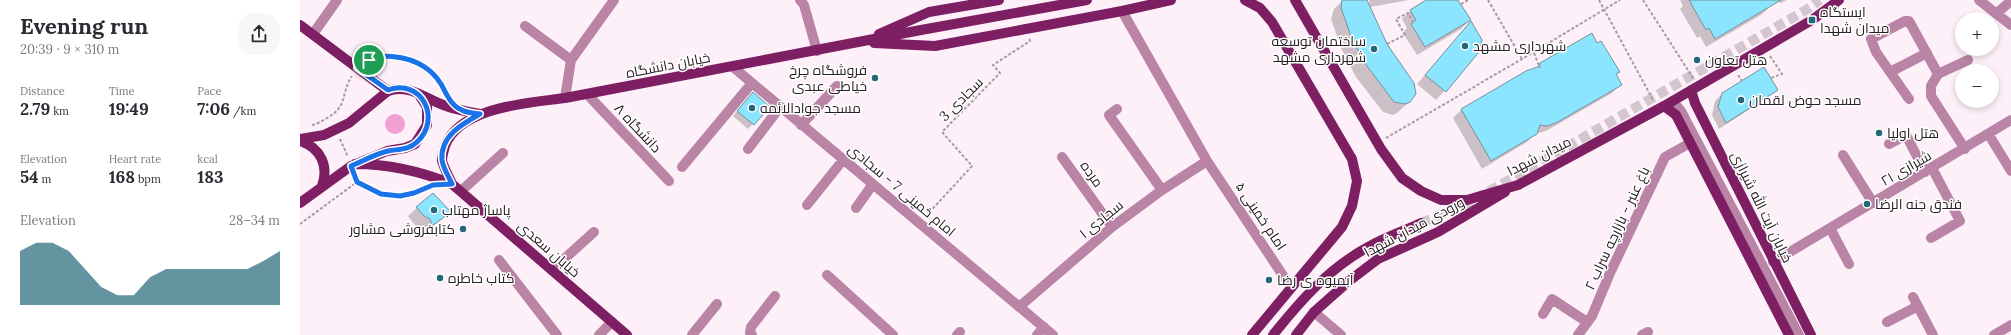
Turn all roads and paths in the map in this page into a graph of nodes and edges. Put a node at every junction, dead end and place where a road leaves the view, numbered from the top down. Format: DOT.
graph roads {
  1 [pos="336,0"];
  2 [pos="614,0"];
  3 [pos="800,0"];
  4 [pos="999,0"];
  5 [pos="1087,0"];
  6 [pos="1171,0"];
  7 [pos="1245,0"];
  8 [pos="1294,0"];
  9 [pos="1468,0"];
  10 [pos="1488,0"];
  11 [pos="1599,0"];
  12 [pos="1620,0"];
  13 [pos="1643,0"];
  14 [pos="1839,0"];
  15 [pos="1979,0"];
  16 [pos="2011,1"];
  17 [pos="1461,4"];
  18 [pos="1604,8"];
  19 [pos="1122,11"];
  20 [pos="1996,12"];
  21 [pos="1998,12"];
  22 [pos="1999,15"];
  23 [pos="1413,22"];
  24 [pos="2011,25"];
  25 [pos="525,26"];
  26 [pos="305,30"];
  27 [pos="1025,30"];
  28 [pos="860,42"];
  29 [pos="1387,44"];
  30 [pos="1765,47"];
  31 [pos="817,51"];
  32 [pos="1533,52"];
  33 [pos="1927,53"];
  34 [pos="1522,59"];
  35 [pos="571,60"];
  36 [pos="1968,60"];
  37 [pos="733,67"];
  38 [pos="357,68"];
  39 [pos="1540,68"];
  40 [pos="1890,72"];
  41 [pos="1938,74"];
  42 [pos="1771,78"];
  43 [pos="752,83"];
  44 [pos="837,86"];
  45 [pos="1695,88"];
  46 [pos="388,90"];
  47 [pos="417,93"];
  48 [pos="587,94"];
  49 [pos="566,98"];
  50 [pos="1909,99"];
  51 [pos="1665,105"];
  52 [pos="780,107"];
  53 [pos="1117,108"];
  54 [pos="461,110"];
  55 [pos="480,114"];
  56 [pos="332,115"];
  57 [pos="2011,120"];
  58 [pos="801,125"];
  59 [pos="308,126"];
  60 [pos="337,129"];
  61 [pos="1989,135"];
  62 [pos="300,140"];
  63 [pos="1378,143"];
  64 [pos="1690,143"];
  65 [pos="1888,144"];
  66 [pos="748,149"];
  67 [pos="1964,149"];
  68 [pos="503,153"];
  69 [pos="1843,155"];
  70 [pos="1062,157"];
  71 [pos="843,160"];
  72 [pos="1207,161"];
  73 [pos="353,165"];
  74 [pos="682,167"];
  75 [pos="1929,170"];
  76 [pos="2011,171"];
  77 [pos="669,181"];
  78 [pos="357,182"];
  79 [pos="452,184"];
  80 [pos="873,184"];
  81 [pos="433,185"];
  82 [pos="1518,185"];
  83 [pos="322,186"];
  84 [pos="1162,190"];
  85 [pos="461,191"];
  86 [pos="300,203"];
  87 [pos="1873,203"];
  88 [pos="807,205"];
  89 [pos="856,208"];
  90 [pos="920,223"];
  91 [pos="1421,223"];
  92 [pos="300,224"];
  93 [pos="1112,227"];
  94 [pos="1830,228"];
  95 [pos="594,232"];
  96 [pos="1931,238"];
  97 [pos="499,260"];
  98 [pos="1773,262"];
  99 [pos="1849,264"];
  100 [pos="552,270"];
  101 [pos="827,275"];
  102 [pos="1292,286"];
  103 [pos="775,296"];
  104 [pos="1913,297"];
  105 [pos="718,304"];
  106 [pos="1918,306"];
  107 [pos="1019,307"];
  108 [pos="1314,312"];
  109 [pos="1542,314"];
  110 [pos="612,322"];
  111 [pos="1587,322"];
  112 [pos="1887,322"];
  113 [pos="2011,325"];
  114 [pos="1040,331"];
  115 [pos="625,334"];
  116 [pos="557,335"];
  117 [pos="599,335"];
  118 [pos="692,335"];
  119 [pos="752,335"];
  120 [pos="893,335"];
  121 [pos="1053,335"];
  122 [pos="1252,335"];
  123 [pos="1273,335"];
  124 [pos="1296,335"];
  125 [pos="1341,335"];
  126 [pos="1578,335"];
  127 [pos="1789,335"];
  128 [pos="1799,335"];
  129 [pos="1811,335"];
  130 [pos="1933,335"];
  131 [pos="1994,335"];
  1 -- 26 [label="street"];
  2 -- 35 [label="street"];
  3 -- 31 [label="street"];
  4 -- 28 [label="main road"];
  5 -- 28 [label="main road"];
  6 -- 19 [label="main road"];
  7 -- 102 [label="main road"];
  8 -- 63 [label="main road, میدان شهدا"];
  9 -- 17 [label="path"];
  10 -- 34 [label="path"];
  11 -- 18 [label="path"];
  12 -- 18 [label="path"];
  13 -- 45 [label="path"];
  14 -- 30 [label="main road, میدان شهدا"];
  15 -- 20 [label="street"];
  16 -- 21 [label="street"];
  18 -- 32 [label="path"];
  18 -- 51 [label="path"];
  19 -- 27 [label="main road"];
  19 -- 72 [label="street, امام خمینی ۵"];
  22 -- 24 [label="street"];
  23 -- 29 [label="path"];
  25 -- 35 [label="street"];
  26 -- 38 [label="main road"];
  27 -- 28 [label="main road"];
  27 -- 90 [label="path, سجادی 3"];
  28 -- 31 [label="main road, خیابان دانشگاه"];
  30 -- 42 [label="path"];
  30 -- 45 [label="main road, میدان شهدا"];
  31 -- 37 [label="main road, خیابان دانشگاه"];
  32 -- 34 [label="path"];
  32 -- 39 [label="path"];
  33 -- 40 [label="street"];
  33 -- 40 [label="street"];
  33 -- 41 [label="street"];
  34 -- 63 [label="path"];
  35 -- 49 [label="street"];
  36 -- 41 [label="street"];
  37 -- 43 [label="street, امام خمینی 7 - سجادی"];
  37 -- 48 [label="main road, خیابان دانشگاه"];
  38 -- 46 [label="main road"];
  38 -- 54 [label="path"];
  38 -- 56 [label="path"];
  40 -- 50 [label="street"];
  41 -- 67 [label="street"];
  43 -- 52 [label="street, امام خمینی 7 - سجادی"];
  43 -- 74 [label="street"];
  44 -- 58 [label="street"];
  45 -- 51 [label="main road, میدان شهدا"];
  45 -- 98 [label="main road, خیابان آیت الله شیرازی"];
  46 -- 47 [label="main road"];
  46 -- 60 [label="main road"];
  47 -- 54 [label="main road"];
  47 -- 73 [label="main road"];
  48 -- 49 [label="main road, خیابان دانشگاه"];
  48 -- 77 [label="street, دانشگاه ۸"];
  49 -- 55 [label="main road, خیابان دانشگاه"];
  51 -- 64 [label="main road"];
  51 -- 82 [label="main road, میدان شهدا"];
  51 -- 128 [label="street"];
  52 -- 58 [label="street, امام خمینی 7 - سجادی"];
  52 -- 66 [label="street"];
  53 -- 84 [label="street"];
  54 -- 55 [label="main road"];
  55 -- 79 [label="main road"];
  56 -- 59 [label="path"];
  56 -- 60 [label="path"];
  57 -- 61 [label="street, شیرازی ۲۱"];
  58 -- 71 [label="street, امام خمینی 7 - سجادی"];
  60 -- 62 [label="main road"];
  60 -- 73 [label="path"];
  61 -- 67 [label="street, شیرازی ۲۱"];
  61 -- 76 [label="street"];
  62 -- 83 [label="main road"];
  63 -- 82 [label="main road, میدان شهدا"];
  64 -- 111 [label="street, باغ عنبر - بازارچه سراب ۲"];
  64 -- 127 [label="main road"];
  65 -- 75 [label="street"];
  67 -- 75 [label="street, شیرازی ۲۱"];
  68 -- 85 [label="street"];
  69 -- 87 [label="street"];
  70 -- 93 [label="street, مرده"];
  71 -- 80 [label="street, امام خمینی 7 - سجادی"];
  71 -- 88 [label="street"];
  72 -- 84 [label="street, سجادی ۱"];
  72 -- 102 [label="street, امام خمینی ۵"];
  73 -- 78 [label="path"];
  73 -- 79 [label="main road"];
  73 -- 83 [label="main road"];
  75 -- 87 [label="street, شیرازی ۲۱"];
  75 -- 96 [label="street"];
  78 -- 81 [label="path"];
  78 -- 92 [label="path"];
  79 -- 85 [label="main road, خیابان سعدی"];
  80 -- 89 [label="street"];
  80 -- 90 [label="street, امام خمینی 7 - سجادی"];
  82 -- 108 [label="main road, ورودی میدان شهدا"];
  83 -- 86 [label="main road"];
  84 -- 93 [label="street, سجادی ۱"];
  85 -- 100 [label="main road, خیابان سعدی"];
  87 -- 94 [label="street, شیرازی ۲۱"];
  90 -- 107 [label="street, امام خمینی 7 - سجادی"];
  91 -- 123 [label="main road"];
  93 -- 107 [label="street, سجادی ۱"];
  94 -- 98 [label="street, شیرازی ۲۱"];
  94 -- 99 [label="street"];
  95 -- 100 [label="street"];
  97 -- 116 [label="street"];
  98 -- 129 [label="main road, خیابان آیت الله شیرازی"];
  100 -- 110 [label="main road, خیابان سعدی"];
  101 -- 120 [label="street"];
  102 -- 122 [label="main road"];
  103 -- 119 [label="street"];
  104 -- 106 [label="street"];
  105 -- 118 [label="street"];
  106 -- 112 [label="street"];
  106 -- 130 [label="street"];
  107 -- 114 [label="street, امام خمینی 7 - سجادی"];
  108 -- 124 [label="main road, ورودی میدان شهدا"];
  108 -- 125 [label="street"];
  109 -- 111 [label="street"];
  110 -- 115 [label="main road, خیابان سعدی"];
  110 -- 117 [label="street"];
  111 -- 126 [label="street, باغ عنبر - بازارچه سراب ۲"];
  113 -- 131 [label="street"];
  114 -- 121 [label="street, امام خمینی 7 - سجادی"];
}
